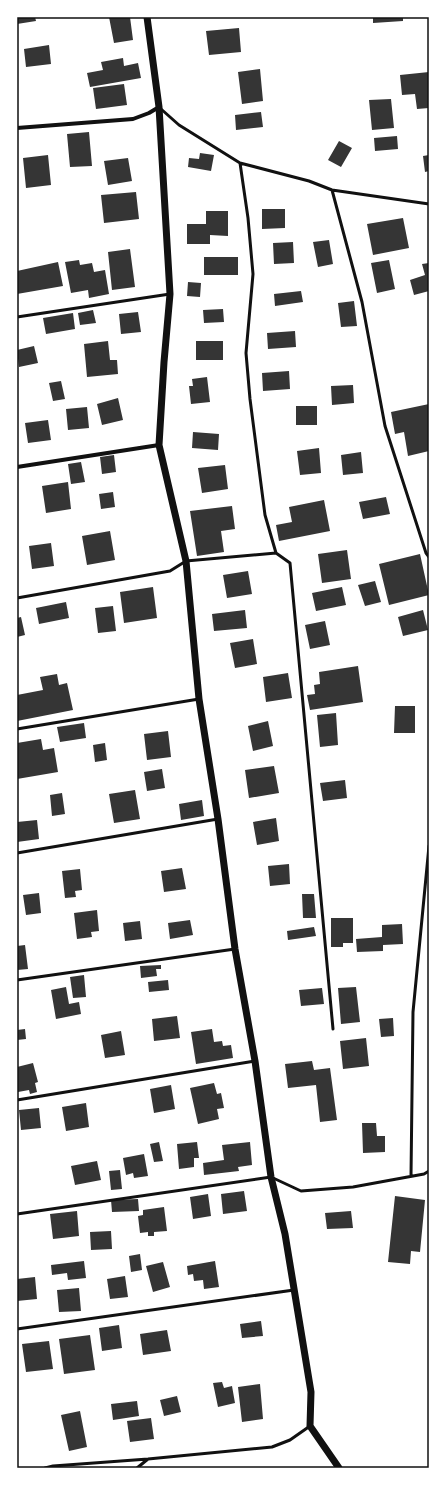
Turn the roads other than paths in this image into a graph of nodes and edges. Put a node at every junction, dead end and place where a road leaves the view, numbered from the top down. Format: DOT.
graph roads {
  1 [pos="147,17"];
  2 [pos="159,107"];
  3 [pos="17,128"];
  4 [pos="240,163"];
  5 [pos="332,190"];
  6 [pos="429,204"];
  7 [pos="170,294"];
  8 [pos="17,317"];
  9 [pos="159,445"];
  10 [pos="17,467"];
  11 [pos="276,553"];
  12 [pos="429,557"];
  13 [pos="186,561"];
  14 [pos="17,598"];
  15 [pos="199,699"];
  16 [pos="17,729"];
  17 [pos="218,820"];
  18 [pos="429,846"];
  19 [pos="17,854"];
  20 [pos="235,949"];
  21 [pos="17,980"];
  22 [pos="333,1029"];
  23 [pos="255,1061"];
  24 [pos="17,1100"];
  25 [pos="429,1171"];
  26 [pos="424,1174"];
  27 [pos="410,1176"];
  28 [pos="429,1176"];
  29 [pos="271,1177"];
  30 [pos="17,1214"];
  31 [pos="294,1290"];
  32 [pos="17,1329"];
  33 [pos="310,1426"];
  34 [pos="148,1459"];
  35 [pos="45,1468"];
  36 [pos="137,1468"];
  37 [pos="339,1468"];
  1 -- 2 [label="street"];
  2 -- 3 [label="street"];
  2 -- 4 [label="lane"];
  2 -- 7 [label="street"];
  4 -- 5 [label="lane"];
  4 -- 11 [label="lane"];
  5 -- 6 [label="lane"];
  5 -- 12 [label="lane"];
  7 -- 8 [label="lane"];
  7 -- 9 [label="street"];
  9 -- 10 [label="street"];
  9 -- 13 [label="street"];
  11 -- 13 [label="lane"];
  11 -- 22 [label="lane"];
  13 -- 14 [label="lane"];
  13 -- 15 [label="street"];
  15 -- 16 [label="lane"];
  15 -- 17 [label="street"];
  17 -- 19 [label="lane"];
  17 -- 20 [label="street"];
  18 -- 27 [label="lane"];
  20 -- 21 [label="lane"];
  20 -- 23 [label="street"];
  23 -- 24 [label="lane"];
  23 -- 29 [label="street"];
  25 -- 26 [label="lane"];
  26 -- 27 [label="lane"];
  26 -- 28 [label="lane"];
  27 -- 29 [label="lane"];
  29 -- 30 [label="lane"];
  29 -- 31 [label="street"];
  31 -- 32 [label="lane"];
  31 -- 33 [label="street"];
  33 -- 34 [label="lane"];
  33 -- 37 [label="street"];
  34 -- 35 [label="lane"];
  34 -- 36 [label="lane"];
}
